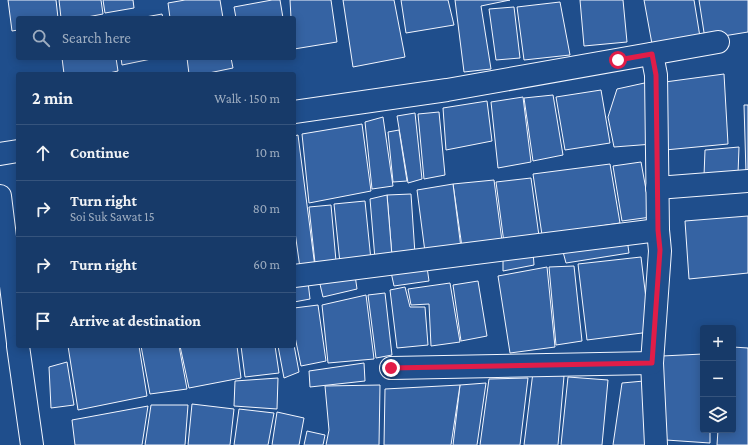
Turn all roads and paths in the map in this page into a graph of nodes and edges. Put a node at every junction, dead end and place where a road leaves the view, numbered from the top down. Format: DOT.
graph roads {
  1 [pos="718,42"];
  2 [pos="652,54"];
  3 [pos="296,112"];
  4 [pos="16,151"];
  5 [pos="0,154"];
  6 [pos="748,182"];
  7 [pos="657,188"];
  8 [pos="0,196"];
  9 [pos="658,230"];
  10 [pos="296,276"];
  11 [pos="16,313"];
  12 [pos="18,348"];
  13 [pos="652,363"];
  14 [pos="391,368"];
  15 [pos="32,445"];
  16 [pos="656,445"];
  1 -- 2 [label="street"];
  2 -- 3 [label="street"];
  2 -- 7 [label="street"];
  4 -- 5 [label="street"];
  6 -- 7 [label="street"];
  7 -- 9 [label="street"];
  8 -- 11 [label="street"];
  9 -- 10 [label="street"];
  9 -- 13 [label="street"];
  12 -- 15 [label="street"];
  13 -- 14 [label="street"];
  13 -- 16 [label="street"];
}
